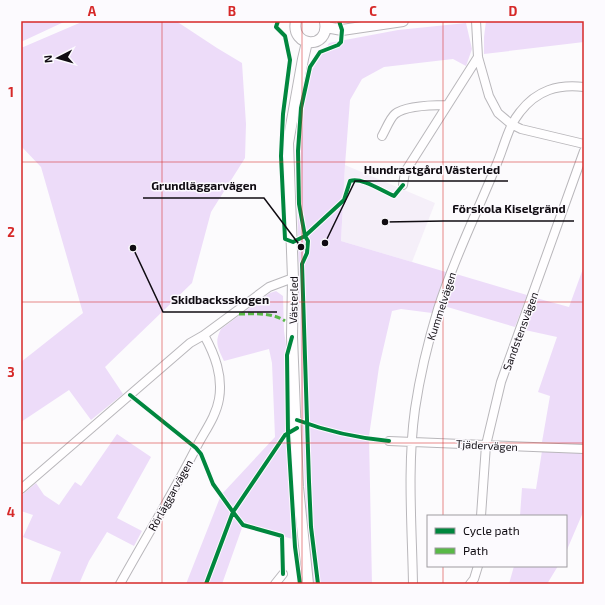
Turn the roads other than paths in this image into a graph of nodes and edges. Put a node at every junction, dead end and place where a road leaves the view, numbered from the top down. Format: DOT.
graph roads {
  1 [pos="294,21"];
  2 [pos="400,21"];
  3 [pos="476,21"];
  4 [pos="326,24"];
  5 [pos="307,42"];
  6 [pos="478,57"];
  7 [pos="584,87"];
  8 [pos="447,105"];
  9 [pos="511,124"];
  10 [pos="382,136"];
  11 [pos="584,144"];
  12 [pos="584,151"];
  13 [pos="403,185"];
  14 [pos="294,278"];
  15 [pos="204,335"];
  16 [pos="389,441"];
  17 [pos="412,443"];
  18 [pos="486,445"];
  19 [pos="584,449"];
  20 [pos="21,488"];
  21 [pos="481,515"];
  22 [pos="478,567"];
  23 [pos="283,574"];
  24 [pos="120,584"];
  25 [pos="275,584"];
  26 [pos="308,584"];
  27 [pos="413,584"];
  28 [pos="470,584"];
  1 -- 5 [label="street"];
  2 -- 4 [label="street"];
  3 -- 6 [label="street"];
  4 -- 5 [label="street"];
  5 -- 14 [label="street, Västerled"];
  6 -- 8 [label="street"];
  6 -- 9 [label="street"];
  7 -- 9 [label="street, Kummelvägen"];
  8 -- 10 [label="street"];
  8 -- 13 [label="street"];
  9 -- 11 [label="street"];
  9 -- 17 [label="street, Kummelvägen"];
  12 -- 18 [label="street, Sandstensvägen"];
  14 -- 15 [label="street"];
  14 -- 26 [label="street, Västerled"];
  15 -- 20 [label="street"];
  15 -- 24 [label="street, Rörläggarvägen"];
  16 -- 17 [label="street, Tjädervägen"];
  17 -- 18 [label="street, Tjädervägen"];
  17 -- 27 [label="street, Kummelvägen"];
  18 -- 19 [label="street, Tjädervägen"];
  18 -- 21 [label="street, Sandstensvägen"];
  22 -- 28 [label="street"];
  23 -- 25 [label="street"];
}
